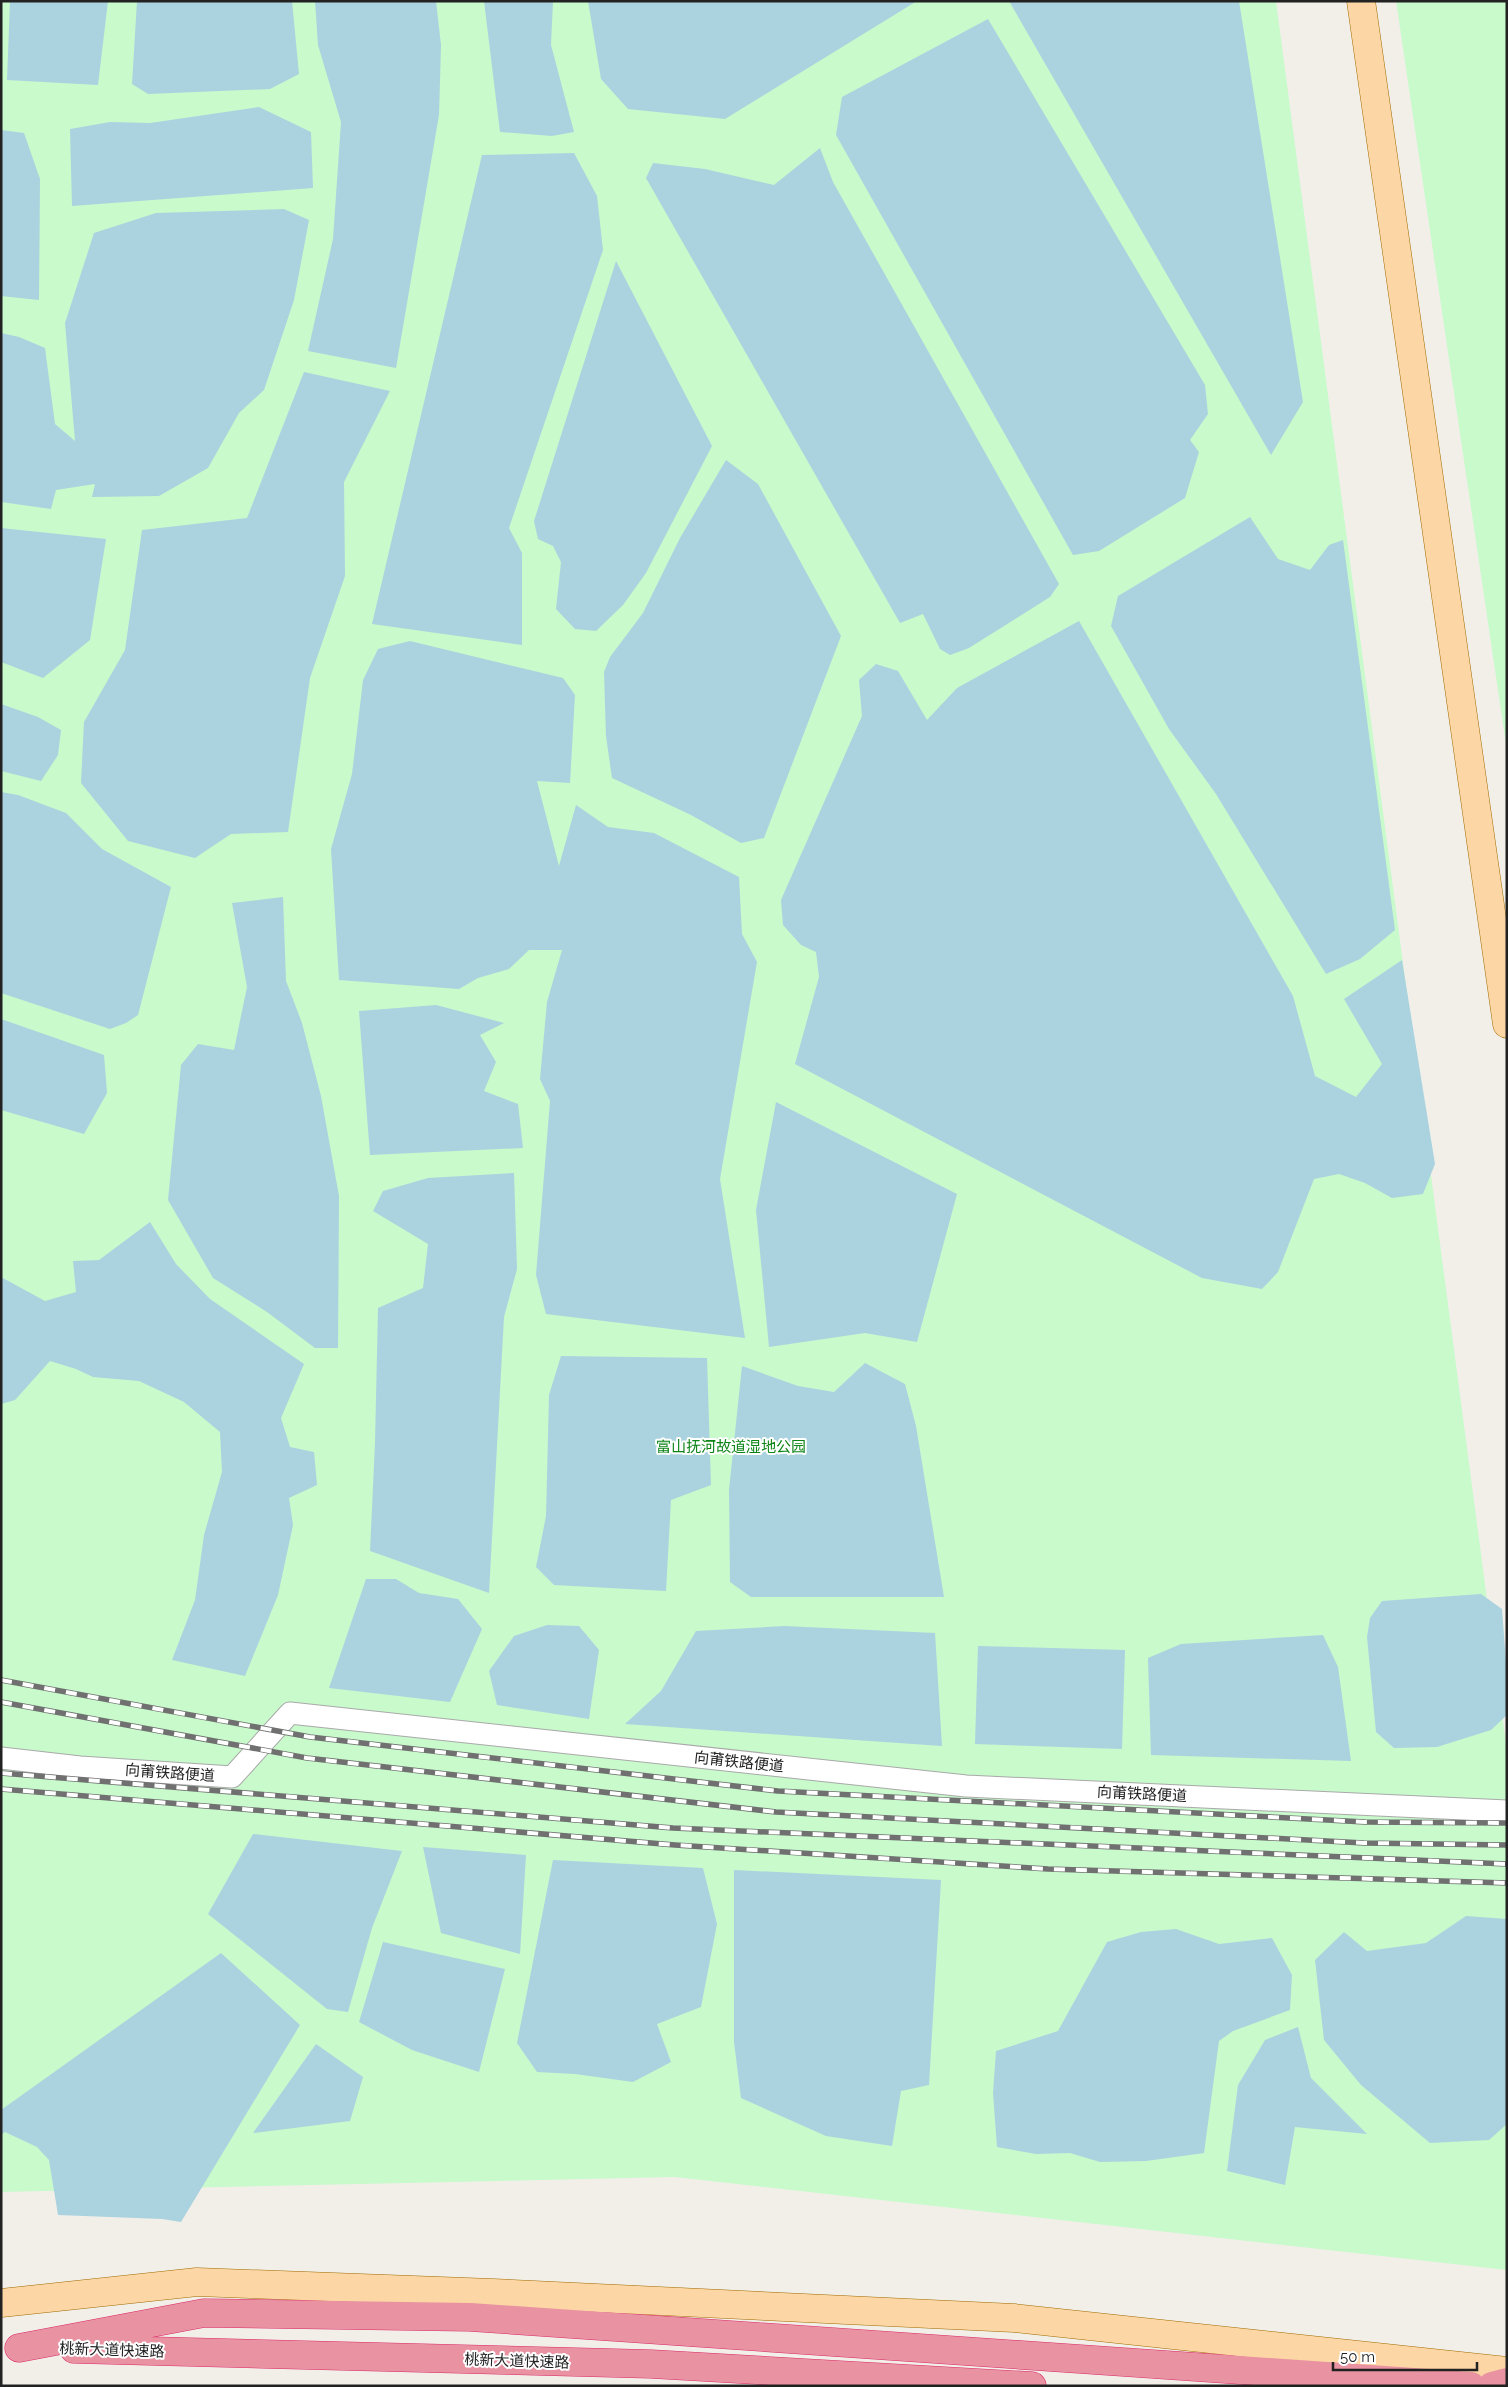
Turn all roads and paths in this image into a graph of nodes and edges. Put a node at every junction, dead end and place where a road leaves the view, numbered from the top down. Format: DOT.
graph roads {
  1 [pos="1361,1"];
  2 [pos="1507,1024"];
  3 [pos="1,1758"];
  4 [pos="1507,1811"];
  5 [pos="1,2303"];
  6 [pos="10,2348"];
  7 [pos="1507,2371"];
  8 [pos="1507,2382"];
  9 [pos="1032,2386"];
  10 [pos="1471,2386"];
  11 [pos="1492,2386"];
  1 -- 2 [label="main road"];
  3 -- 4 [label="lane, 向莆铁路便道"];
  5 -- 7 [label="main road"];
  6 -- 9 [label="highway, 桃新大道快速路"];
  6 -- 10 [label="highway"];
  8 -- 11 [label="highway"];
}
